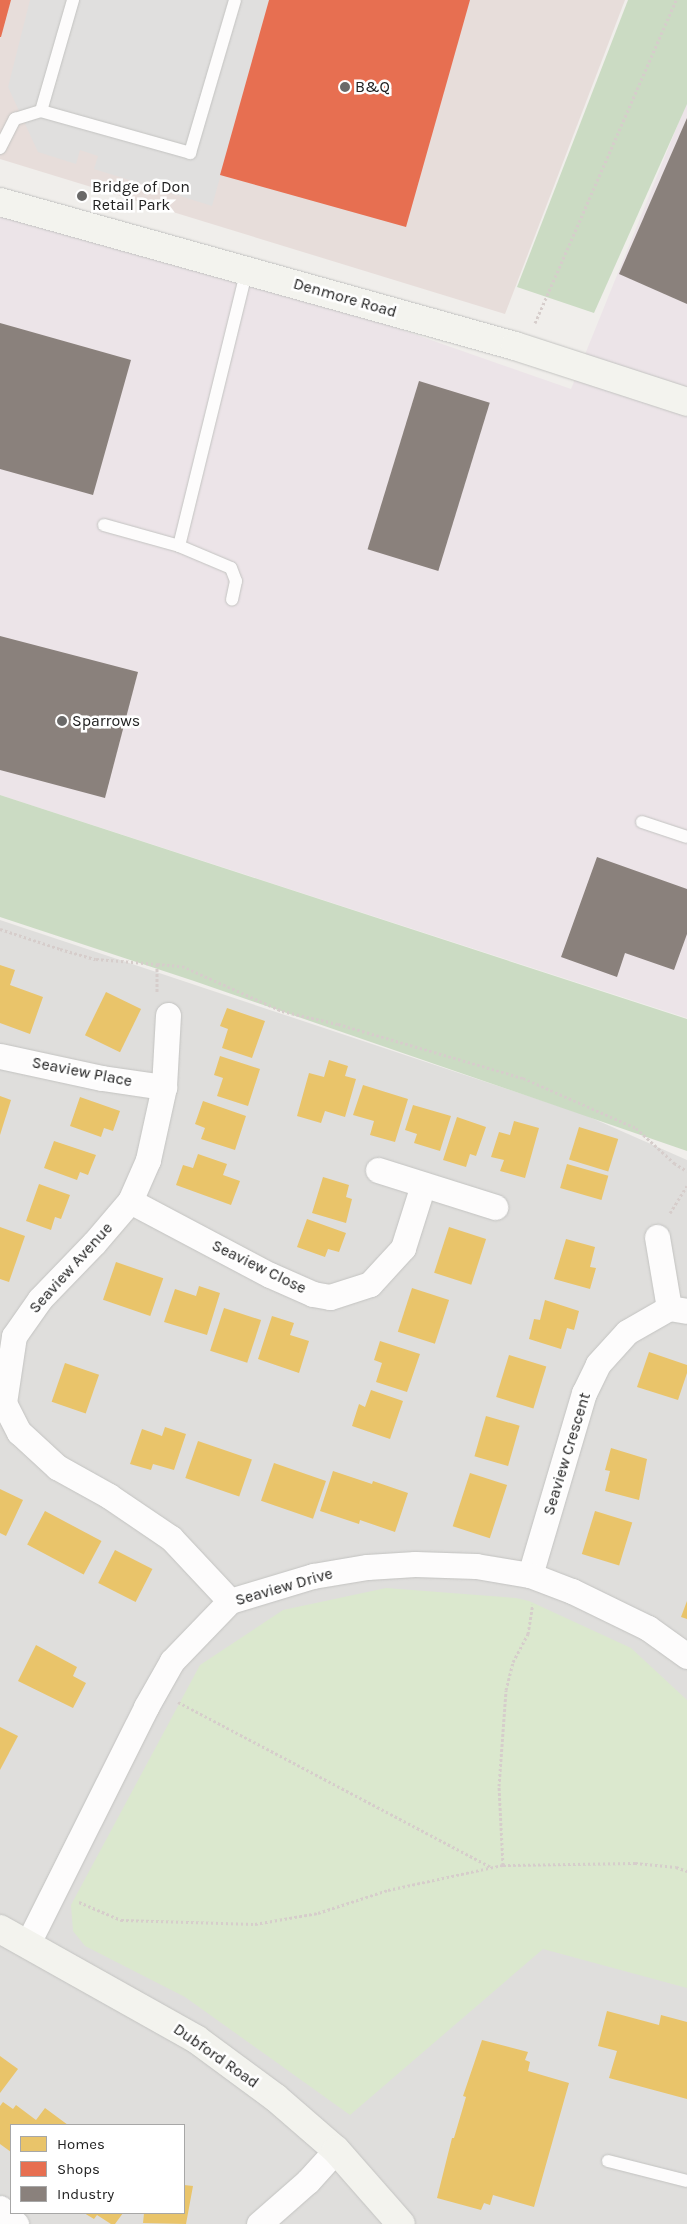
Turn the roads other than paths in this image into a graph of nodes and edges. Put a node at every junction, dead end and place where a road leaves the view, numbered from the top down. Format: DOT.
graph roads {
  1 [pos="73,0"];
  2 [pos="235,0"];
  3 [pos="41,111"];
  4 [pos="0,148"];
  5 [pos="0,202"];
  6 [pos="247,270"];
  7 [pos="687,402"];
  8 [pos="104,525"];
  9 [pos="179,546"];
  10 [pos="232,600"];
  11 [pos="642,822"];
  12 [pos="687,838"];
  13 [pos="168,1015"];
  14 [pos="0,1056"];
  15 [pos="164,1087"];
  16 [pos="378,1170"];
  17 [pos="423,1185"];
  18 [pos="130,1201"];
  19 [pos="495,1207"];
  20 [pos="657,1237"];
  21 [pos="678,1309"];
  22 [pos="2,1403"];
  23 [pos="534,1576"];
  24 [pos="230,1601"];
  25 [pos="687,1656"];
  26 [pos="0,1929"];
  27 [pos="28,1943"];
  28 [pos="336,2150"];
  29 [pos="608,2161"];
  30 [pos="687,2181"];
  31 [pos="0,2208"];
  32 [pos="16,2224"];
  33 [pos="259,2224"];
  34 [pos="401,2224"];
  1 -- 3 [label="lane"];
  2 -- 3 [label="lane"];
  3 -- 4 [label="lane"];
  5 -- 6 [label="street, Denmore Road"];
  6 -- 7 [label="street, Denmore Road"];
  6 -- 9 [label="lane"];
  8 -- 9 [label="lane"];
  9 -- 10 [label="lane"];
  11 -- 12 [label="lane"];
  13 -- 15 [label="street, Seaview Avenue"];
  14 -- 15 [label="street, Seaview Place"];
  15 -- 18 [label="street, Seaview Avenue"];
  16 -- 17 [label="street"];
  17 -- 18 [label="street, Seaview Close"];
  17 -- 19 [label="street"];
  18 -- 22 [label="street, Seaview Avenue"];
  20 -- 21 [label="street, Seaview Crescent"];
  21 -- 23 [label="street, Seaview Crescent"];
  22 -- 24 [label="street, Seaview Avenue"];
  23 -- 24 [label="street, Seaview Drive"];
  23 -- 25 [label="street, Seaview Drive"];
  24 -- 27 [label="street, Seaview Drive"];
  26 -- 27 [label="street, Dubford Road"];
  27 -- 28 [label="street, Dubford Road"];
  28 -- 33 [label="street"];
  28 -- 34 [label="street, Dubford Road"];
  29 -- 30 [label="lane"];
  31 -- 32 [label="street"];
}
